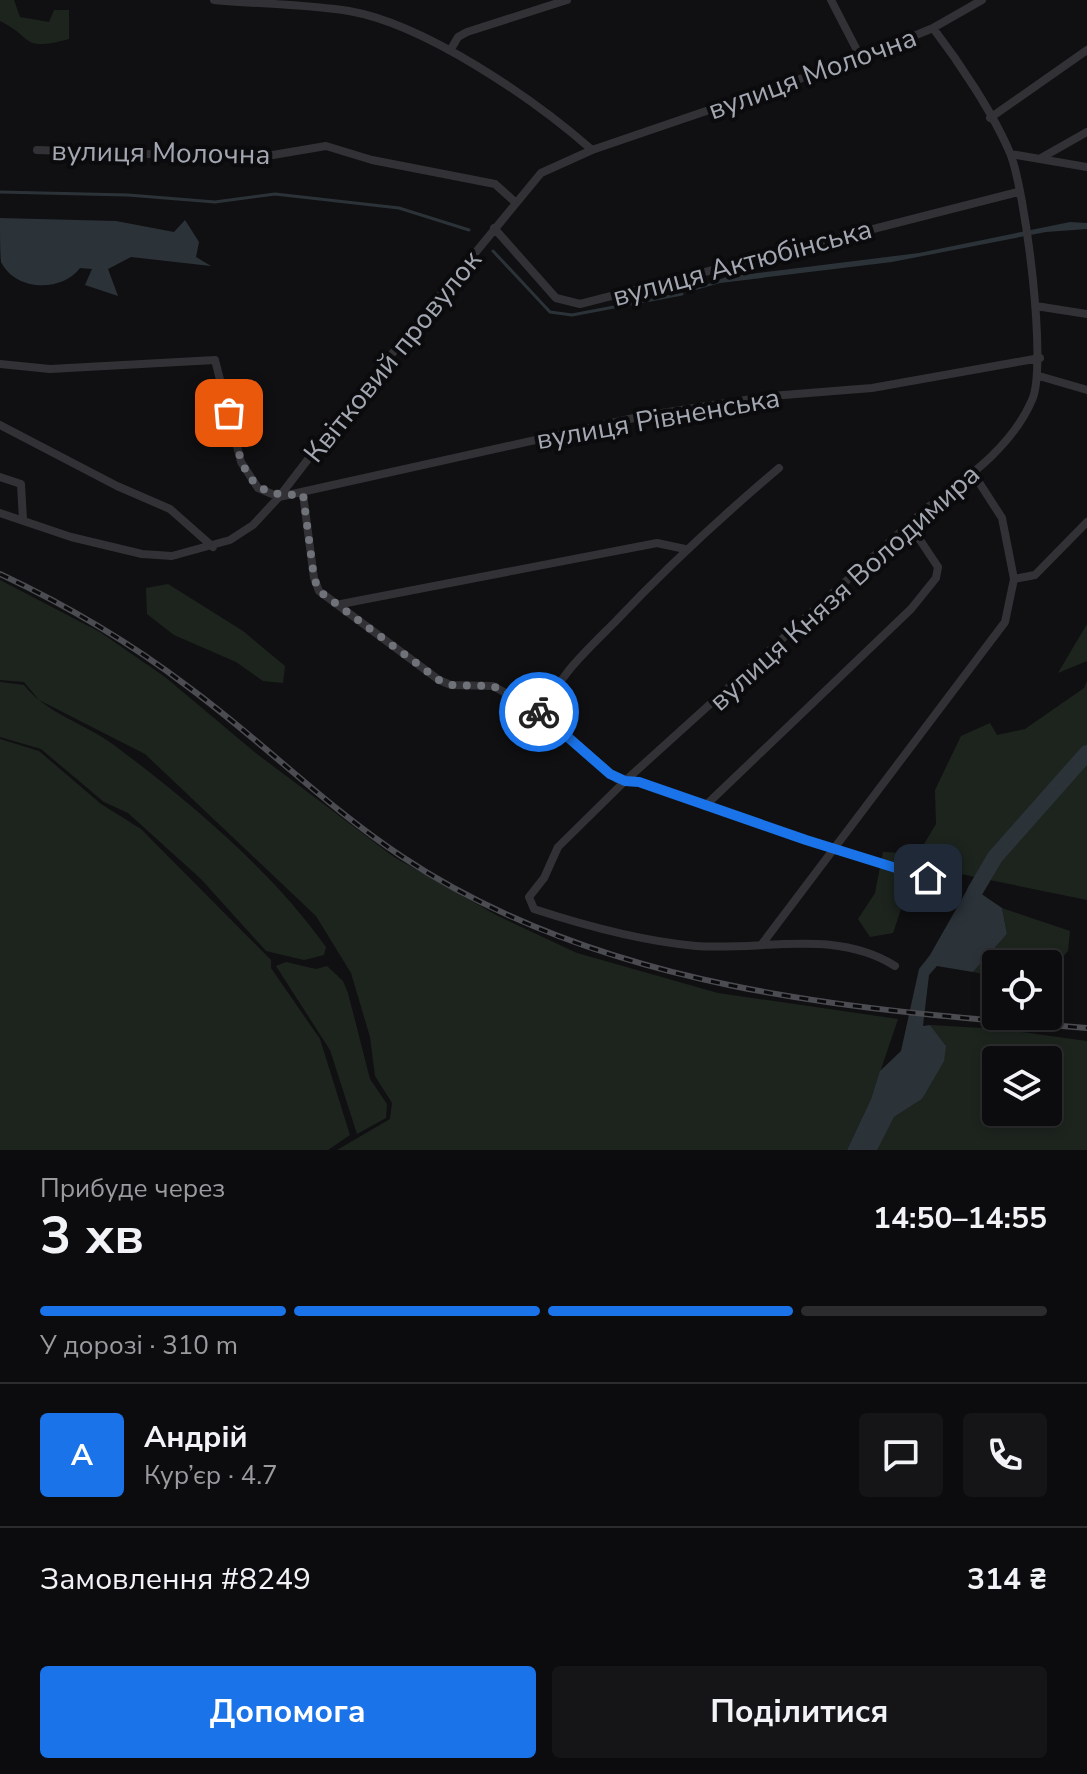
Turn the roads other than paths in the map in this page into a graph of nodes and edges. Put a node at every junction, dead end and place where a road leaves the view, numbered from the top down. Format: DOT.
graph roads {
  1 [pos="214,0"];
  2 [pos="567,0"];
  3 [pos="831,0"];
  4 [pos="982,0"];
  5 [pos="933,28"];
  6 [pos="451,49"];
  7 [pos="1087,50"];
  8 [pos="861,58"];
  9 [pos="990,118"];
  10 [pos="1087,132"];
  11 [pos="37,150"];
  12 [pos="592,150"];
  13 [pos="1011,154"];
  14 [pos="1040,158"];
  15 [pos="1087,167"];
  16 [pos="1018,192"];
  17 [pos="515,202"];
  18 [pos="494,228"];
  19 [pos="1036,306"];
  20 [pos="1087,314"];
  21 [pos="1040,358"];
  22 [pos="0,364"];
  23 [pos="1039,376"];
  24 [pos="1087,390"];
  25 [pos="0,425"];
  26 [pos="779,468"];
  27 [pos="973,473"];
  28 [pos="0,477"];
  29 [pos="303,494"];
  30 [pos="279,497"];
  31 [pos="0,513"];
  32 [pos="23,520"];
  33 [pos="1087,522"];
  34 [pos="910,525"];
  35 [pos="213,547"];
  36 [pos="685,549"];
  37 [pos="1014,579"];
  38 [pos="341,604"];
  39 [pos="543,714"];
  40 [pos="625,781"];
  41 [pos="705,806"];
  42 [pos="832,849"];
  43 [pos="928,878"];
  44 [pos="762,944"];
  45 [pos="895,966"];
  1 -- 6 [label="street"];
  2 -- 6 [label="street"];
  3 -- 8 [label="street"];
  4 -- 5 [label="street, вулиця Молочна"];
  5 -- 8 [label="street, вулиця Молочна"];
  5 -- 9 [label="street"];
  6 -- 12 [label="street"];
  7 -- 9 [label="street"];
  8 -- 12 [label="street, вулиця Молочна"];
  9 -- 13 [label="street"];
  10 -- 14 [label="street"];
  11 -- 17 [label="street, вулиця Молочна"];
  12 -- 17 [label="street, вулиця Молочна"];
  13 -- 14 [label="street"];
  13 -- 16 [label="street"];
  14 -- 15 [label="street"];
  16 -- 18 [label="street, вулиця Актюбінська"];
  16 -- 19 [label="street, вулиця Князя Володимира"];
  17 -- 18 [label="street, Квітковий провулок"];
  18 -- 30 [label="street, Квітковий провулок"];
  19 -- 20 [label="street"];
  19 -- 21 [label="street, вулиця Князя Володимира"];
  21 -- 23 [label="street, вулиця Князя Володимира"];
  21 -- 29 [label="street, вулиця Рівненська"];
  22 -- 30 [label="street"];
  23 -- 24 [label="street"];
  23 -- 27 [label="street, вулиця Князя Володимира"];
  25 -- 35 [label="street"];
  26 -- 36 [label="street"];
  27 -- 34 [label="street, вулиця Князя Володимира"];
  27 -- 37 [label="street"];
  28 -- 32 [label="street"];
  29 -- 30 [label="street, вулиця Рівненська"];
  29 -- 38 [label="street"];
  30 -- 35 [label="street, Квітковий провулок"];
  31 -- 32 [label="street, Квітковий провулок"];
  32 -- 35 [label="street, Квітковий провулок"];
  33 -- 37 [label="street"];
  34 -- 40 [label="street, вулиця Князя Володимира"];
  34 -- 41 [label="street"];
  36 -- 38 [label="street"];
  36 -- 39 [label="street"];
  37 -- 42 [label="street"];
  38 -- 39 [label="street"];
  39 -- 40 [label="street"];
  40 -- 41 [label="street"];
  40 -- 44 [label="street, вулиця Князя Володимира"];
  41 -- 42 [label="street"];
  42 -- 43 [label="street"];
  42 -- 44 [label="street"];
  44 -- 45 [label="street"];
}
